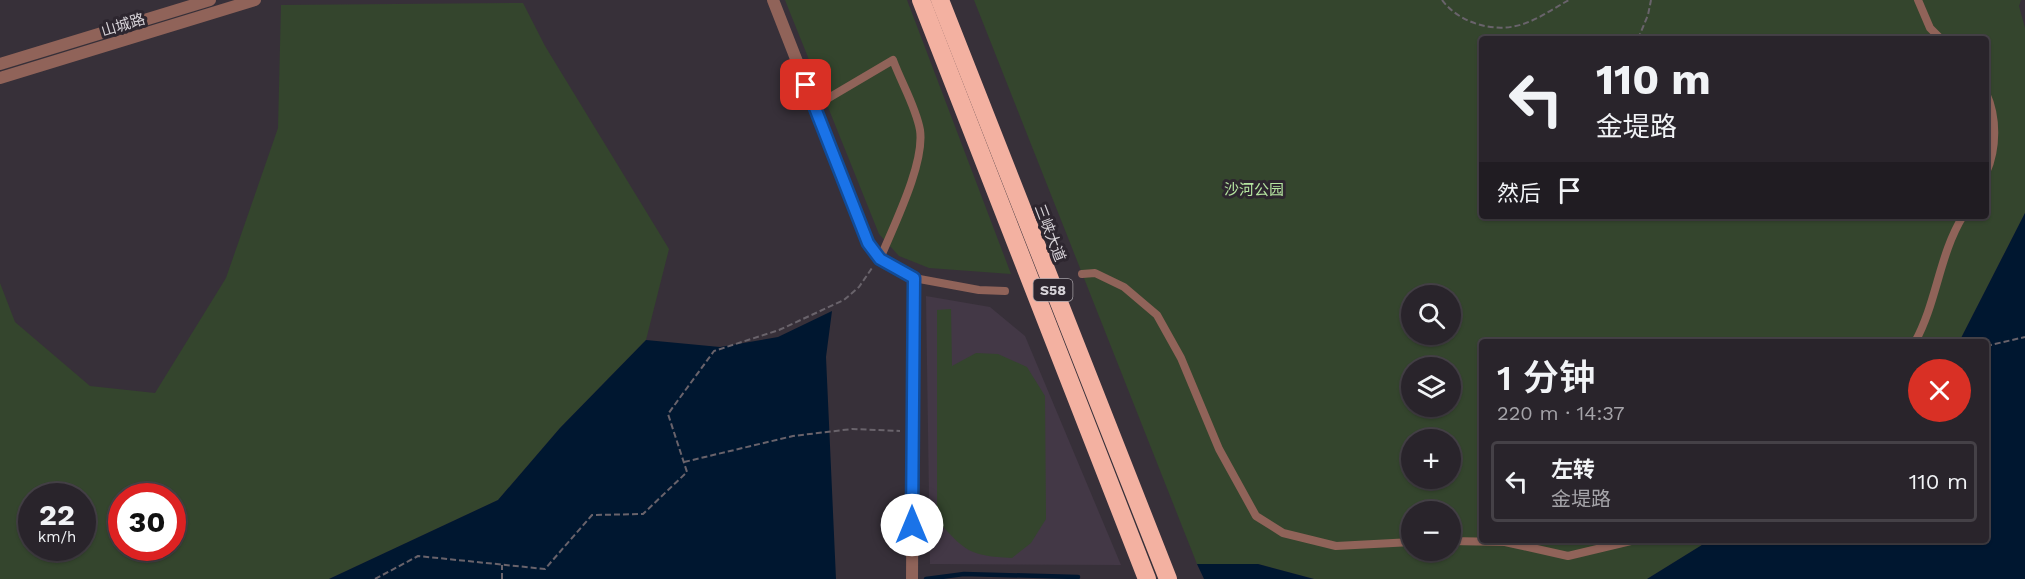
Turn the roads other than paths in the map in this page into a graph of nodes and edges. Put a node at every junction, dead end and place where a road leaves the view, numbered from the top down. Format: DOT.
graph roads {
  1 [pos="210,0"];
  2 [pos="255,0"];
  3 [pos="773,0"];
  4 [pos="921,0"];
  5 [pos="940,0"];
  6 [pos="1918,0"];
  7 [pos="1938,36"];
  8 [pos="0,64"];
  9 [pos="0,78"];
  10 [pos="814,106"];
  11 [pos="1989,106"];
  12 [pos="1989,166"];
  13 [pos="1962,219"];
  14 [pos="880,259"];
  15 [pos="1082,274"];
  16 [pos="914,278"];
  17 [pos="1005,291"];
  18 [pos="1918,339"];
  19 [pos="1461,541"];
  20 [pos="1479,542"];
  21 [pos="1401,543"];
  22 [pos="1510,543"];
  23 [pos="1622,543"];
  24 [pos="912,575"];
  25 [pos="1147,579"];
  26 [pos="1168,579"];
  1 -- 8 [label="street, 山城路"];
  2 -- 9 [label="street, 山城路"];
  3 -- 10 [label="street"];
  4 -- 25 [label="highway, S58"];
  5 -- 26 [label="highway, 三峡大道 / S58"];
  6 -- 7 [label="lane"];
  10 -- 14 [label="street"];
  10 -- 14 [label="lane"];
  11 -- 12 [label="lane"];
  13 -- 18 [label="lane"];
  14 -- 16 [label="street"];
  15 -- 21 [label="lane"];
  16 -- 17 [label="lane"];
  16 -- 24 [label="street"];
  19 -- 20 [label="lane"];
  22 -- 23 [label="lane"];
}
